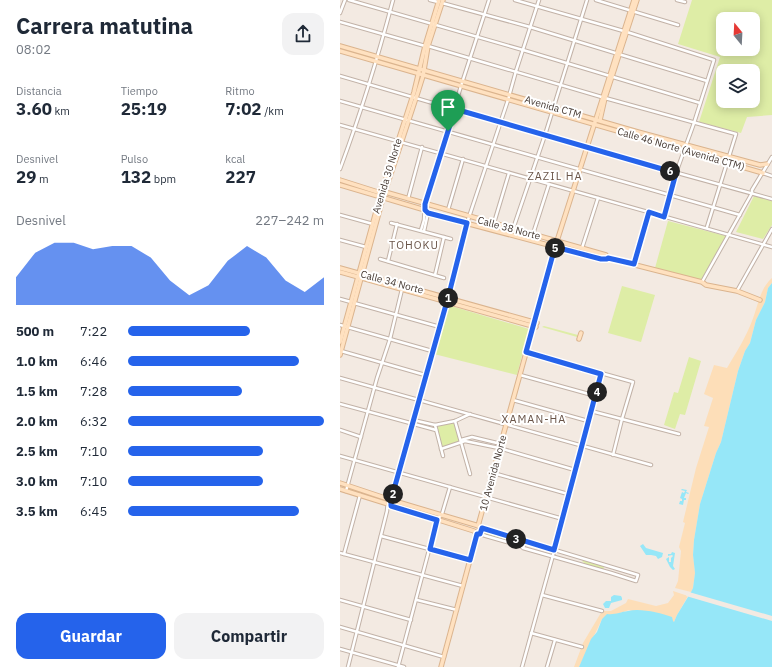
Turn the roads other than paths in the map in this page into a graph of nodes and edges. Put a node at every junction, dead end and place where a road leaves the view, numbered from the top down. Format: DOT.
graph roads {
  1 [pos="345,0"];
  2 [pos="349,0"];
  3 [pos="393,0"];
  4 [pos="430,0"];
  5 [pos="489,0"];
  6 [pos="515,0"];
  7 [pos="539,0"];
  8 [pos="587,0"];
  9 [pos="596,0"];
  10 [pos="634,0"];
  11 [pos="637,0"];
  12 [pos="677,0"];
  13 [pos="441,1"];
  14 [pos="686,2"];
  15 [pos="537,6"];
  16 [pos="632,11"];
  17 [pos="390,12"];
  18 [pos="340,13"];
  19 [pos="485,15"];
  20 [pos="581,19"];
  21 [pos="340,22"];
  22 [pos="433,24"];
  23 [pos="678,25"];
  24 [pos="530,27"];
  25 [pos="626,32"];
  26 [pos="384,35"];
  27 [pos="478,37"];
  28 [pos="574,41"];
  29 [pos="340,46"];
  30 [pos="427,46"];
  31 [pos="523,50"];
  32 [pos="340,51"];
  33 [pos="619,54"];
  34 [pos="377,57"];
  35 [pos="471,58"];
  36 [pos="376,62"];
  37 [pos="567,63"];
  38 [pos="422,69"];
  39 [pos="516,71"];
  40 [pos="421,75"];
  41 [pos="340,76"];
  42 [pos="611,76"];
  43 [pos="463,81"];
  44 [pos="707,81"];
  45 [pos="370,84"];
  46 [pos="560,84"];
  47 [pos="461,86"];
  48 [pos="510,95"];
  49 [pos="414,98"];
  50 [pos="604,98"];
  51 [pos="508,100"];
  52 [pos="340,101"];
  53 [pos="700,103"];
  54 [pos="362,107"];
  55 [pos="554,107"];
  56 [pos="455,109"];
  57 [pos="552,112"];
  58 [pos="407,119"];
  59 [pos="598,120"];
  60 [pos="500,122"];
  61 [pos="694,123"];
  62 [pos="340,125"];
  63 [pos="597,125"];
  64 [pos="355,129"];
  65 [pos="448,131"];
  66 [pos="637,134"];
  67 [pos="545,135"];
  68 [pos="400,141"];
  69 [pos="493,144"];
  70 [pos="685,145"];
  71 [pos="422,148"];
  72 [pos="589,148"];
  73 [pos="683,150"];
  74 [pos="442,153"];
  75 [pos="537,157"];
  76 [pos="772,157"];
  77 [pos="730,158"];
  78 [pos="463,159"];
  79 [pos="728,163"];
  80 [pos="767,164"];
  81 [pos="486,166"];
  82 [pos="340,169"];
  83 [pos="580,169"];
  84 [pos="509,173"];
  85 [pos="676,173"];
  86 [pos="763,173"];
  87 [pos="772,176"];
  88 [pos="530,178"];
  89 [pos="340,180"];
  90 [pos="549,184"];
  91 [pos="340,185"];
  92 [pos="721,186"];
  93 [pos="575,191"];
  94 [pos="383,193"];
  95 [pos="752,193"];
  96 [pos="671,195"];
  97 [pos="381,197"];
  98 [pos="598,198"];
  99 [pos="772,199"];
  100 [pos="408,200"];
  101 [pos="425,204"];
  102 [pos="713,206"];
  103 [pos="427,211"];
  104 [pos="448,211"];
  105 [pos="649,212"];
  106 [pos="340,215"];
  107 [pos="740,215"];
  108 [pos="470,217"];
  109 [pos="664,217"];
  110 [pos="391,223"];
  111 [pos="467,223"];
  112 [pos="494,223"];
  113 [pos="372,224"];
  114 [pos="397,224"];
  115 [pos="707,228"];
  116 [pos="513,229"];
  117 [pos="772,229"];
  118 [pos="422,231"];
  119 [pos="511,234"];
  120 [pos="533,234"];
  121 [pos="728,234"];
  122 [pos="444,237"];
  123 [pos="451,239"];
  124 [pos="340,240"];
  125 [pos="557,241"];
  126 [pos="763,245"];
  127 [pos="366,247"];
  128 [pos="555,247"];
  129 [pos="772,247"];
  130 [pos="582,248"];
  131 [pos="608,258"];
  132 [pos="380,259"];
  133 [pos="388,261"];
  134 [pos="634,264"];
  135 [pos="340,268"];
  136 [pos="340,272"];
  137 [pos="435,275"];
  138 [pos="360,276"];
  139 [pos="444,278"];
  140 [pos="702,282"];
  141 [pos="403,288"];
  142 [pos="737,291"];
  143 [pos="340,299"];
  144 [pos="447,300"];
  145 [pos="760,300"];
  146 [pos="353,303"];
  147 [pos="396,314"];
  148 [pos="535,325"];
  149 [pos="344,326"];
  150 [pos="440,327"];
  151 [pos="581,333"];
  152 [pos="390,339"];
  153 [pos="579,339"];
  154 [pos="340,342"];
  155 [pos="432,351"];
  156 [pos="526,352"];
  157 [pos="341,353"];
  158 [pos="382,363"];
  159 [pos="601,374"];
  160 [pos="425,375"];
  161 [pos="520,375"];
  162 [pos="340,378"];
  163 [pos="374,387"];
  164 [pos="596,396"];
  165 [pos="419,399"];
  166 [pos="513,400"];
  167 [pos="340,404"];
  168 [pos="591,411"];
  169 [pos="368,412"];
  170 [pos="470,414"];
  171 [pos="622,419"];
  172 [pos="413,420"];
  173 [pos="455,421"];
  174 [pos="588,421"];
  175 [pos="412,424"];
  176 [pos="507,424"];
  177 [pos="435,425"];
  178 [pos="340,430"];
  179 [pos="436,430"];
  180 [pos="679,434"];
  181 [pos="361,436"];
  182 [pos="461,441"];
  183 [pos="501,444"];
  184 [pos="582,445"];
  185 [pos="499,448"];
  186 [pos="441,449"];
  187 [pos="613,455"];
  188 [pos="340,456"];
  189 [pos="443,456"];
  190 [pos="354,460"];
  191 [pos="651,465"];
  192 [pos="575,470"];
  193 [pos="399,472"];
  194 [pos="493,473"];
  195 [pos="470,474"];
  196 [pos="340,484"];
  197 [pos="347,486"];
  198 [pos="450,487"];
  199 [pos="340,489"];
  200 [pos="346,491"];
  201 [pos="568,494"];
  202 [pos="360,495"];
  203 [pos="488,498"];
  204 [pos="389,500"];
  205 [pos="390,505"];
  206 [pos="441,516"];
  207 [pos="562,519"];
  208 [pos="437,520"];
  209 [pos="480,527"];
  210 [pos="479,534"];
  211 [pos="382,536"];
  212 [pos="523,541"];
  213 [pos="521,546"];
  214 [pos="430,549"];
  215 [pos="554,550"];
  216 [pos="340,553"];
  217 [pos="344,554"];
  218 [pos="552,557"];
  219 [pos="470,560"];
  220 [pos="375,562"];
  221 [pos="606,566"];
  222 [pos="612,567"];
  223 [pos="621,570"];
  224 [pos="605,571"];
  225 [pos="611,573"];
  226 [pos="423,575"];
  227 [pos="619,575"];
  228 [pos="464,586"];
  229 [pos="542,594"];
  230 [pos="340,600"];
  231 [pos="417,600"];
  232 [pos="363,606"];
  233 [pos="457,610"];
  234 [pos="602,611"];
  235 [pos="411,620"];
  236 [pos="340,627"];
  237 [pos="357,632"];
  238 [pos="531,633"];
  239 [pos="555,640"];
  240 [pos="404,645"];
  241 [pos="582,646"];
  242 [pos="340,649"];
  243 [pos="352,652"];
  244 [pos="444,657"];
  245 [pos="398,666"];
  246 [pos="348,667"];
  247 [pos="404,667"];
  248 [pos="441,667"];
  249 [pos="522,667"];
  250 [pos="547,667"];
  1 -- 18 [label="street"];
  2 -- 17 [label="street"];
  3 -- 17 [label="street"];
  4 -- 13 [label="street"];
  5 -- 19 [label="street"];
  6 -- 15 [label="street"];
  7 -- 15 [label="street"];
  8 -- 20 [label="street"];
  9 -- 16 [label="street"];
  10 -- 16 [label="main road"];
  11 -- 16 [label="main road"];
  12 -- 14 [label="street"];
  13 -- 19 [label="street"];
  13 -- 22 [label="main road"];
  15 -- 20 [label="street"];
  15 -- 24 [label="street"];
  16 -- 23 [label="street"];
  16 -- 25 [label="main road, 10 Avenida Norte"];
  17 -- 22 [label="street"];
  17 -- 26 [label="street"];
  19 -- 24 [label="street"];
  19 -- 27 [label="street"];
  20 -- 25 [label="street"];
  20 -- 28 [label="street"];
  21 -- 26 [label="street"];
  22 -- 27 [label="street"];
  22 -- 30 [label="main road"];
  24 -- 28 [label="street"];
  24 -- 31 [label="street"];
  25 -- 33 [label="main road, 10 Avenida Norte"];
  25 -- 44 [label="street"];
  26 -- 30 [label="street"];
  26 -- 34 [label="street"];
  27 -- 31 [label="street"];
  27 -- 35 [label="street"];
  28 -- 33 [label="street"];
  28 -- 37 [label="street"];
  29 -- 34 [label="main road, Avenida CTM"];
  30 -- 35 [label="street"];
  30 -- 38 [label="main road"];
  31 -- 37 [label="street"];
  31 -- 39 [label="street"];
  32 -- 36 [label="main road, Avenida CTM"];
  33 -- 42 [label="main road, 10 Avenida Norte"];
  33 -- 44 [label="street"];
  34 -- 36 [label="street"];
  34 -- 38 [label="main road, Avenida CTM"];
  35 -- 39 [label="street"];
  35 -- 43 [label="street"];
  36 -- 40 [label="main road, Avenida CTM"];
  36 -- 45 [label="street"];
  37 -- 42 [label="street"];
  37 -- 46 [label="street"];
  38 -- 40 [label="main road"];
  38 -- 43 [label="main road, Avenida CTM"];
  39 -- 46 [label="street"];
  39 -- 48 [label="street"];
  40 -- 47 [label="main road, Avenida CTM"];
  40 -- 49 [label="main road, Avenida 30 Norte"];
  40 -- 49 [label="main road, Avenida 30 Norte"];
  41 -- 45 [label="street"];
  42 -- 50 [label="main road, 10 Avenida Norte"];
  42 -- 53 [label="street"];
  43 -- 47 [label="street"];
  43 -- 48 [label="main road, Avenida CTM"];
  44 -- 53 [label="street"];
  45 -- 49 [label="street"];
  45 -- 54 [label="street"];
  46 -- 50 [label="street"];
  46 -- 55 [label="street"];
  47 -- 51 [label="main road, Avenida CTM"];
  47 -- 56 [label="street"];
  48 -- 51 [label="street"];
  48 -- 55 [label="main road, Avenida CTM"];
  49 -- 56 [label="street"];
  49 -- 58 [label="main road, Avenida 30 Norte"];
  50 -- 59 [label="main road, 10 Avenida Norte"];
  50 -- 61 [label="street"];
  51 -- 57 [label="main road, Avenida CTM"];
  51 -- 60 [label="street"];
  52 -- 54 [label="street"];
  53 -- 61 [label="street"];
  54 -- 58 [label="street"];
  54 -- 64 [label="street"];
  55 -- 57 [label="street"];
  55 -- 59 [label="main road, Avenida CTM"];
  56 -- 60 [label="street"];
  56 -- 65 [label="street"];
  57 -- 63 [label="main road, Avenida CTM"];
  57 -- 67 [label="street"];
  58 -- 65 [label="street"];
  58 -- 68 [label="main road, Avenida 30 Norte"];
  59 -- 63 [label="main road, 10 Avenida Norte"];
  59 -- 66 [label="main road, Avenida CTM"];
  60 -- 67 [label="street"];
  60 -- 69 [label="street"];
  61 -- 70 [label="street"];
  61 -- 77 [label="street"];
  62 -- 64 [label="street"];
  63 -- 66 [label="main road, Calle 46 Norte (Avenida CTM)"];
  63 -- 72 [label="main road, 10 Avenida Norte"];
  64 -- 68 [label="street"];
  64 -- 82 [label="street"];
  65 -- 69 [label="street"];
  65 -- 74 [label="street"];
  66 -- 70 [label="main road, Avenida CTM"];
  66 -- 73 [label="main road, Calle 46 Norte (Avenida CTM)"];
  67 -- 72 [label="street"];
  67 -- 75 [label="street"];
  68 -- 71 [label="street"];
  68 -- 94 [label="main road, Avenida 30 Norte"];
  69 -- 75 [label="street"];
  69 -- 81 [label="street"];
  70 -- 73 [label="street"];
  70 -- 77 [label="main road, Avenida CTM"];
  71 -- 74 [label="street"];
  71 -- 100 [label="street"];
  72 -- 83 [label="main road, 10 Avenida Norte"];
  72 -- 85 [label="street"];
  73 -- 79 [label="main road, Calle 46 Norte (Avenida CTM)"];
  73 -- 85 [label="street"];
  74 -- 78 [label="street"];
  74 -- 101 [label="street"];
  75 -- 83 [label="street"];
  75 -- 88 [label="street"];
  76 -- 80 [label="street"];
  77 -- 79 [label="street"];
  77 -- 80 [label="main road, Avenida CTM"];
  78 -- 81 [label="street"];
  78 -- 104 [label="street"];
  79 -- 86 [label="main road, Calle 46 Norte (Avenida CTM)"];
  79 -- 92 [label="street"];
  80 -- 86 [label="street"];
  81 -- 84 [label="street"];
  81 -- 108 [label="street"];
  83 -- 93 [label="main road, 10 Avenida Norte"];
  83 -- 96 [label="street"];
  84 -- 88 [label="street"];
  84 -- 112 [label="street"];
  85 -- 92 [label="street"];
  85 -- 96 [label="street"];
  86 -- 87 [label="street"];
  86 -- 95 [label="street"];
  88 -- 90 [label="street"];
  88 -- 116 [label="street"];
  89 -- 94 [label="main road, Calle 38 Norte"];
  90 -- 93 [label="street"];
  90 -- 120 [label="street"];
  91 -- 97 [label="main road, Calle 38 Norte"];
  92 -- 95 [label="street"];
  92 -- 102 [label="street"];
  93 -- 98 [label="street"];
  93 -- 125 [label="main road, 10 Avenida Norte"];
  94 -- 97 [label="main road, Avenida 30 Norte"];
  94 -- 100 [label="main road, Calle 38 Norte"];
  95 -- 99 [label="street"];
  95 -- 107 [label="street"];
  96 -- 102 [label="street"];
  96 -- 109 [label="street"];
  97 -- 103 [label="main road, Calle 38 Norte"];
  97 -- 113 [label="main road, Avenida 30 Norte"];
  97 -- 138 [label="main road, Avenida 30 Norte"];
  98 -- 105 [label="street"];
  98 -- 130 [label="street"];
  100 -- 101 [label="main road, Calle 38 Norte"];
  101 -- 103 [label="street"];
  101 -- 104 [label="main road, Calle 38 Norte"];
  102 -- 107 [label="street"];
  102 -- 115 [label="street"];
  103 -- 111 [label="main road, Calle 38 Norte"];
  103 -- 118 [label="street"];
  104 -- 108 [label="main road, Calle 38 Norte"];
  105 -- 109 [label="street"];
  105 -- 134 [label="street"];
  106 -- 113 [label="street"];
  107 -- 121 [label="street"];
  108 -- 111 [label="street"];
  108 -- 112 [label="main road, Calle 38 Norte"];
  109 -- 115 [label="street"];
  110 -- 114 [label="street"];
  111 -- 119 [label="main road, Calle 38 Norte"];
  111 -- 144 [label="street"];
  112 -- 116 [label="main road, Calle 38 Norte"];
  113 -- 127 [label="main road, Avenida 30 Norte"];
  114 -- 118 [label="street"];
  114 -- 133 [label="street"];
  115 -- 121 [label="street"];
  116 -- 119 [label="main road"];
  116 -- 120 [label="main road, Calle 38 Norte"];
  117 -- 126 [label="street"];
  118 -- 122 [label="street"];
  119 -- 128 [label="main road, Calle 38 Norte"];
  120 -- 125 [label="main road, Calle 38 Norte"];
  121 -- 126 [label="street"];
  121 -- 140 [label="street"];
  122 -- 123 [label="street"];
  122 -- 137 [label="street"];
  124 -- 127 [label="street"];
  125 -- 128 [label="main road, 10 Avenida Norte"];
  125 -- 130 [label="main road, Calle 38 Norte"];
  126 -- 129 [label="street"];
  126 -- 142 [label="street"];
  127 -- 138 [label="main road, Avenida 30 Norte"];
  128 -- 131 [label="main road, Calle 38 Norte"];
  128 -- 148 [label="main road, 10 Avenida Norte"];
  130 -- 131 [label="main road, Calle 38 Norte"];
  131 -- 134 [label="main road, Calle 38 Norte"];
  132 -- 133 [label="street"];
  133 -- 137 [label="street"];
  134 -- 140 [label="main road, Calle 38 Norte"];
  135 -- 138 [label="main road, Calle 34 Norte"];
  136 -- 138 [label="main road, Calle 34 Norte"];
  137 -- 139 [label="street"];
  138 -- 141 [label="main road, Calle 34 Norte"];
  138 -- 146 [label="main road"];
  140 -- 142 [label="main road, Calle 38 Norte"];
  141 -- 144 [label="main road, Calle 34 Norte"];
  141 -- 147 [label="street"];
  142 -- 145 [label="main road, Calle 38 Norte"];
  143 -- 146 [label="street"];
  144 -- 148 [label="main road, Calle 34 Norte"];
  144 -- 150 [label="street"];
  146 -- 147 [label="street"];
  146 -- 149 [label="main road"];
  147 -- 150 [label="street"];
  147 -- 152 [label="street"];
  148 -- 156 [label="main road, 10 Avenida Norte"];
  149 -- 152 [label="street"];
  149 -- 154 [label="main road"];
  149 -- 157 [label="main road"];
  150 -- 155 [label="street"];
  151 -- 153 [label="main road"];
  152 -- 155 [label="street"];
  152 -- 158 [label="street"];
  155 -- 160 [label="street"];
  156 -- 159 [label="street"];
  156 -- 161 [label="main road, 10 Avenida Norte"];
  157 -- 158 [label="street"];
  158 -- 160 [label="street"];
  158 -- 163 [label="street"];
  159 -- 164 [label="street"];
  159 -- 171 [label="street"];
  160 -- 165 [label="street"];
  161 -- 164 [label="street"];
  161 -- 166 [label="main road, 10 Avenida Norte"];
  162 -- 163 [label="street"];
  163 -- 165 [label="street"];
  163 -- 169 [label="street"];
  164 -- 168 [label="street"];
  165 -- 170 [label="street"];
  165 -- 172 [label="street"];
  166 -- 174 [label="street"];
  166 -- 176 [label="main road, 10 Avenida Norte"];
  167 -- 169 [label="street"];
  168 -- 171 [label="street"];
  168 -- 174 [label="street"];
  169 -- 175 [label="street"];
  169 -- 181 [label="street"];
  170 -- 173 [label="street"];
  170 -- 176 [label="street"];
  171 -- 180 [label="street"];
  171 -- 187 [label="street"];
  172 -- 175 [label="street"];
  172 -- 177 [label="street"];
  173 -- 177 [label="street"];
  173 -- 182 [label="street"];
  174 -- 184 [label="street"];
  175 -- 179 [label="street"];
  175 -- 193 [label="street"];
  176 -- 183 [label="main road, 10 Avenida Norte"];
  176 -- 184 [label="street"];
  177 -- 179 [label="street"];
  178 -- 181 [label="street"];
  179 -- 186 [label="street"];
  181 -- 190 [label="street"];
  182 -- 183 [label="street"];
  182 -- 185 [label="street"];
  182 -- 186 [label="street"];
  182 -- 195 [label="street"];
  183 -- 185 [label="main road, 10 Avenida Norte"];
  184 -- 187 [label="street"];
  184 -- 192 [label="street"];
  185 -- 192 [label="street"];
  185 -- 194 [label="main road, 10 Avenida Norte"];
  186 -- 189 [label="street"];
  187 -- 191 [label="street"];
  188 -- 190 [label="street"];
  190 -- 193 [label="street"];
  190 -- 197 [label="street"];
  192 -- 201 [label="street"];
  193 -- 198 [label="street"];
  193 -- 204 [label="street"];
  194 -- 201 [label="street"];
  194 -- 203 [label="main road, 10 Avenida Norte"];
  196 -- 197 [label="main road"];
  197 -- 200 [label="street"];
  197 -- 204 [label="main road"];
  198 -- 203 [label="street"];
  198 -- 206 [label="street"];
  199 -- 200 [label="main road"];
  200 -- 202 [label="main road"];
  201 -- 207 [label="street"];
  202 -- 205 [label="main road"];
  202 -- 217 [label="street"];
  203 -- 207 [label="street"];
  203 -- 209 [label="main road, 10 Avenida Norte"];
  204 -- 205 [label="street"];
  204 -- 206 [label="main road"];
  205 -- 208 [label="main road"];
  205 -- 211 [label="street"];
  206 -- 208 [label="street"];
  206 -- 209 [label="main road"];
  207 -- 215 [label="street"];
  208 -- 210 [label="main road"];
  208 -- 214 [label="street"];
  209 -- 210 [label="main road, 10 Avenida Norte"];
  209 -- 212 [label="street"];
  210 -- 213 [label="street"];
  210 -- 219 [label="main road"];
  211 -- 214 [label="street"];
  211 -- 220 [label="street"];
  212 -- 213 [label="street"];
  212 -- 215 [label="street"];
  213 -- 218 [label="street"];
  214 -- 219 [label="street"];
  214 -- 226 [label="street"];
  215 -- 218 [label="street"];
  215 -- 221 [label="street"];
  216 -- 217 [label="street"];
  217 -- 220 [label="street"];
  218 -- 224 [label="street"];
  218 -- 229 [label="street"];
  219 -- 228 [label="main road"];
  220 -- 226 [label="street"];
  220 -- 232 [label="street"];
  221 -- 222 [label="street"];
  221 -- 224 [label="street"];
  222 -- 223 [label="street"];
  222 -- 225 [label="street"];
  223 -- 227 [label="street"];
  223 -- 227 [label="street"];
  224 -- 225 [label="street"];
  225 -- 227 [label="street"];
  226 -- 228 [label="street"];
  226 -- 231 [label="street"];
  228 -- 233 [label="main road"];
  229 -- 234 [label="street"];
  229 -- 238 [label="street"];
  230 -- 232 [label="street"];
  231 -- 233 [label="street"];
  231 -- 235 [label="street"];
  232 -- 235 [label="street"];
  232 -- 237 [label="street"];
  233 -- 244 [label="main road"];
  235 -- 240 [label="street"];
  236 -- 237 [label="street"];
  237 -- 240 [label="street"];
  237 -- 243 [label="street"];
  238 -- 239 [label="street"];
  238 -- 249 [label="street"];
  239 -- 241 [label="street"];
  239 -- 250 [label="street"];
  240 -- 244 [label="street"];
  240 -- 245 [label="street"];
  242 -- 243 [label="street"];
  243 -- 245 [label="street"];
  243 -- 246 [label="street"];
  244 -- 248 [label="main road"];
  245 -- 247 [label="street"];
}
